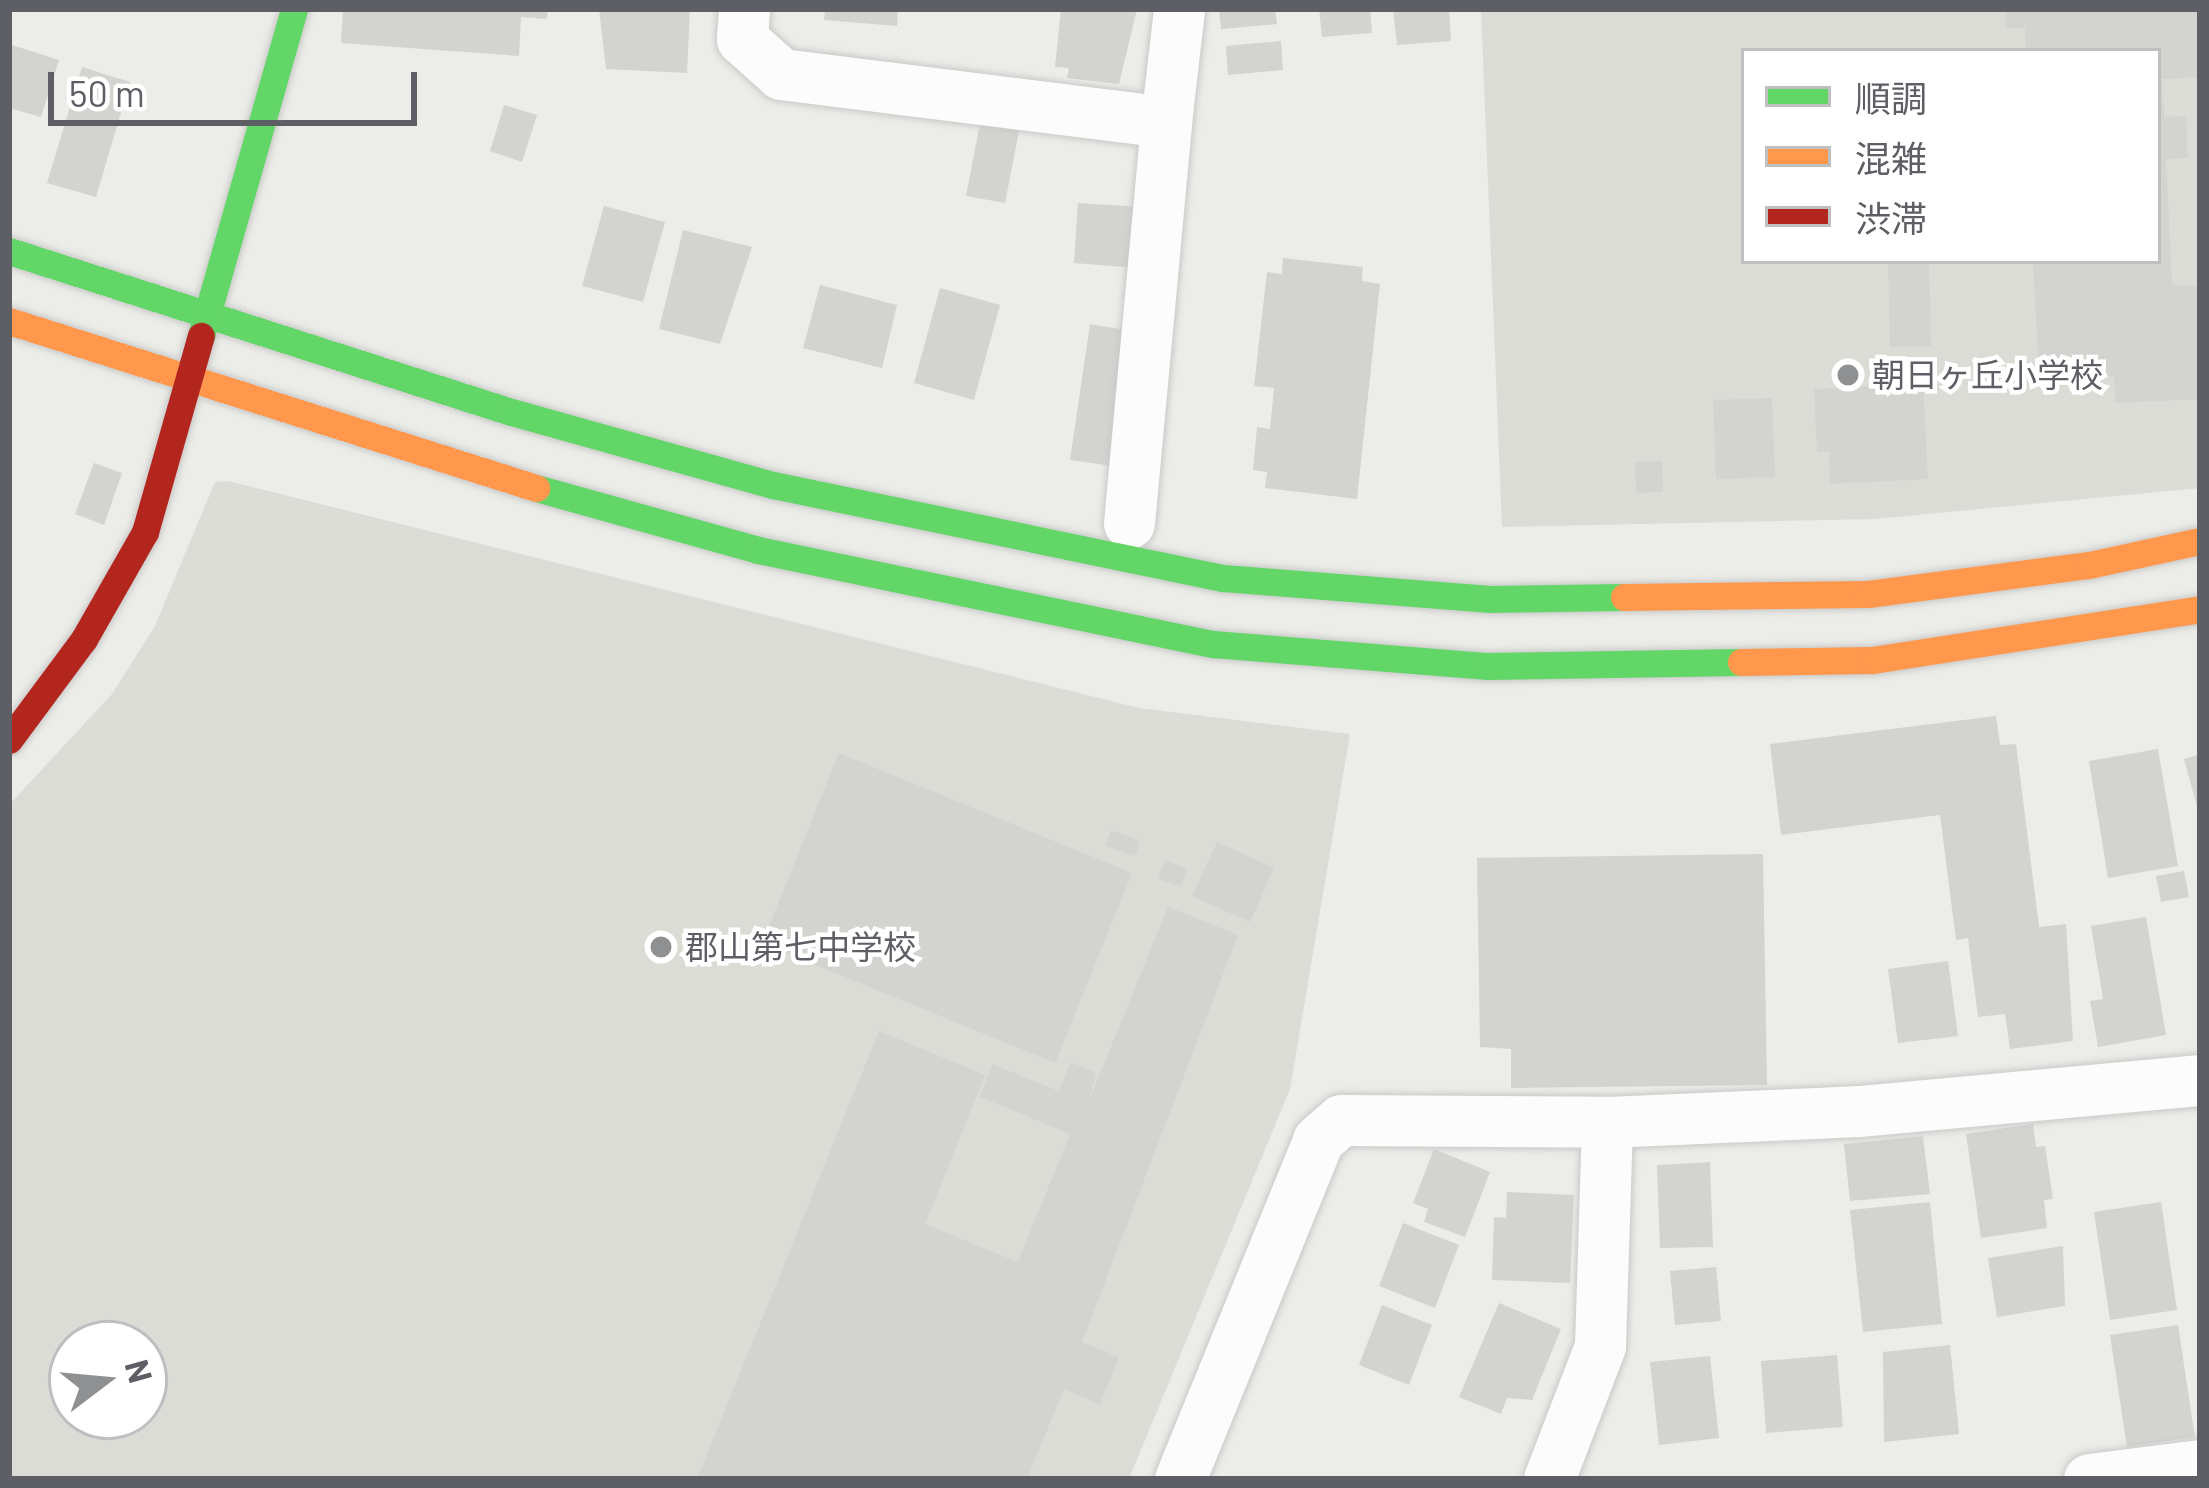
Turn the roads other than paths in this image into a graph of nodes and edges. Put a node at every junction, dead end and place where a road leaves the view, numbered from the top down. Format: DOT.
graph roads {
  1 [pos="294,9"];
  2 [pos="744,9"];
  3 [pos="1179,9"];
  4 [pos="1166,122"];
  5 [pos="9,251"];
  6 [pos="206,318"];
  7 [pos="9,321"];
  8 [pos="188,380"];
  9 [pos="1129,523"];
  10 [pos="2200,541"];
  11 [pos="2200,609"];
  12 [pos="9,740"];
  13 [pos="2200,1080"];
  14 [pos="1607,1122"];
  15 [pos="2200,1465"];
  16 [pos="1180,1479"];
  17 [pos="1550,1479"];
  18 [pos="2089,1479"];
  1 -- 6 [label="street"];
  2 -- 4 [label="street"];
  3 -- 4 [label="street"];
  4 -- 9 [label="street"];
  5 -- 6 [label="street"];
  6 -- 8 [label="street"];
  6 -- 10 [label="street"];
  7 -- 8 [label="street"];
  8 -- 11 [label="street"];
  8 -- 12 [label="street"];
  13 -- 14 [label="street"];
  14 -- 16 [label="street"];
  14 -- 17 [label="street"];
  15 -- 18 [label="street"];
}
